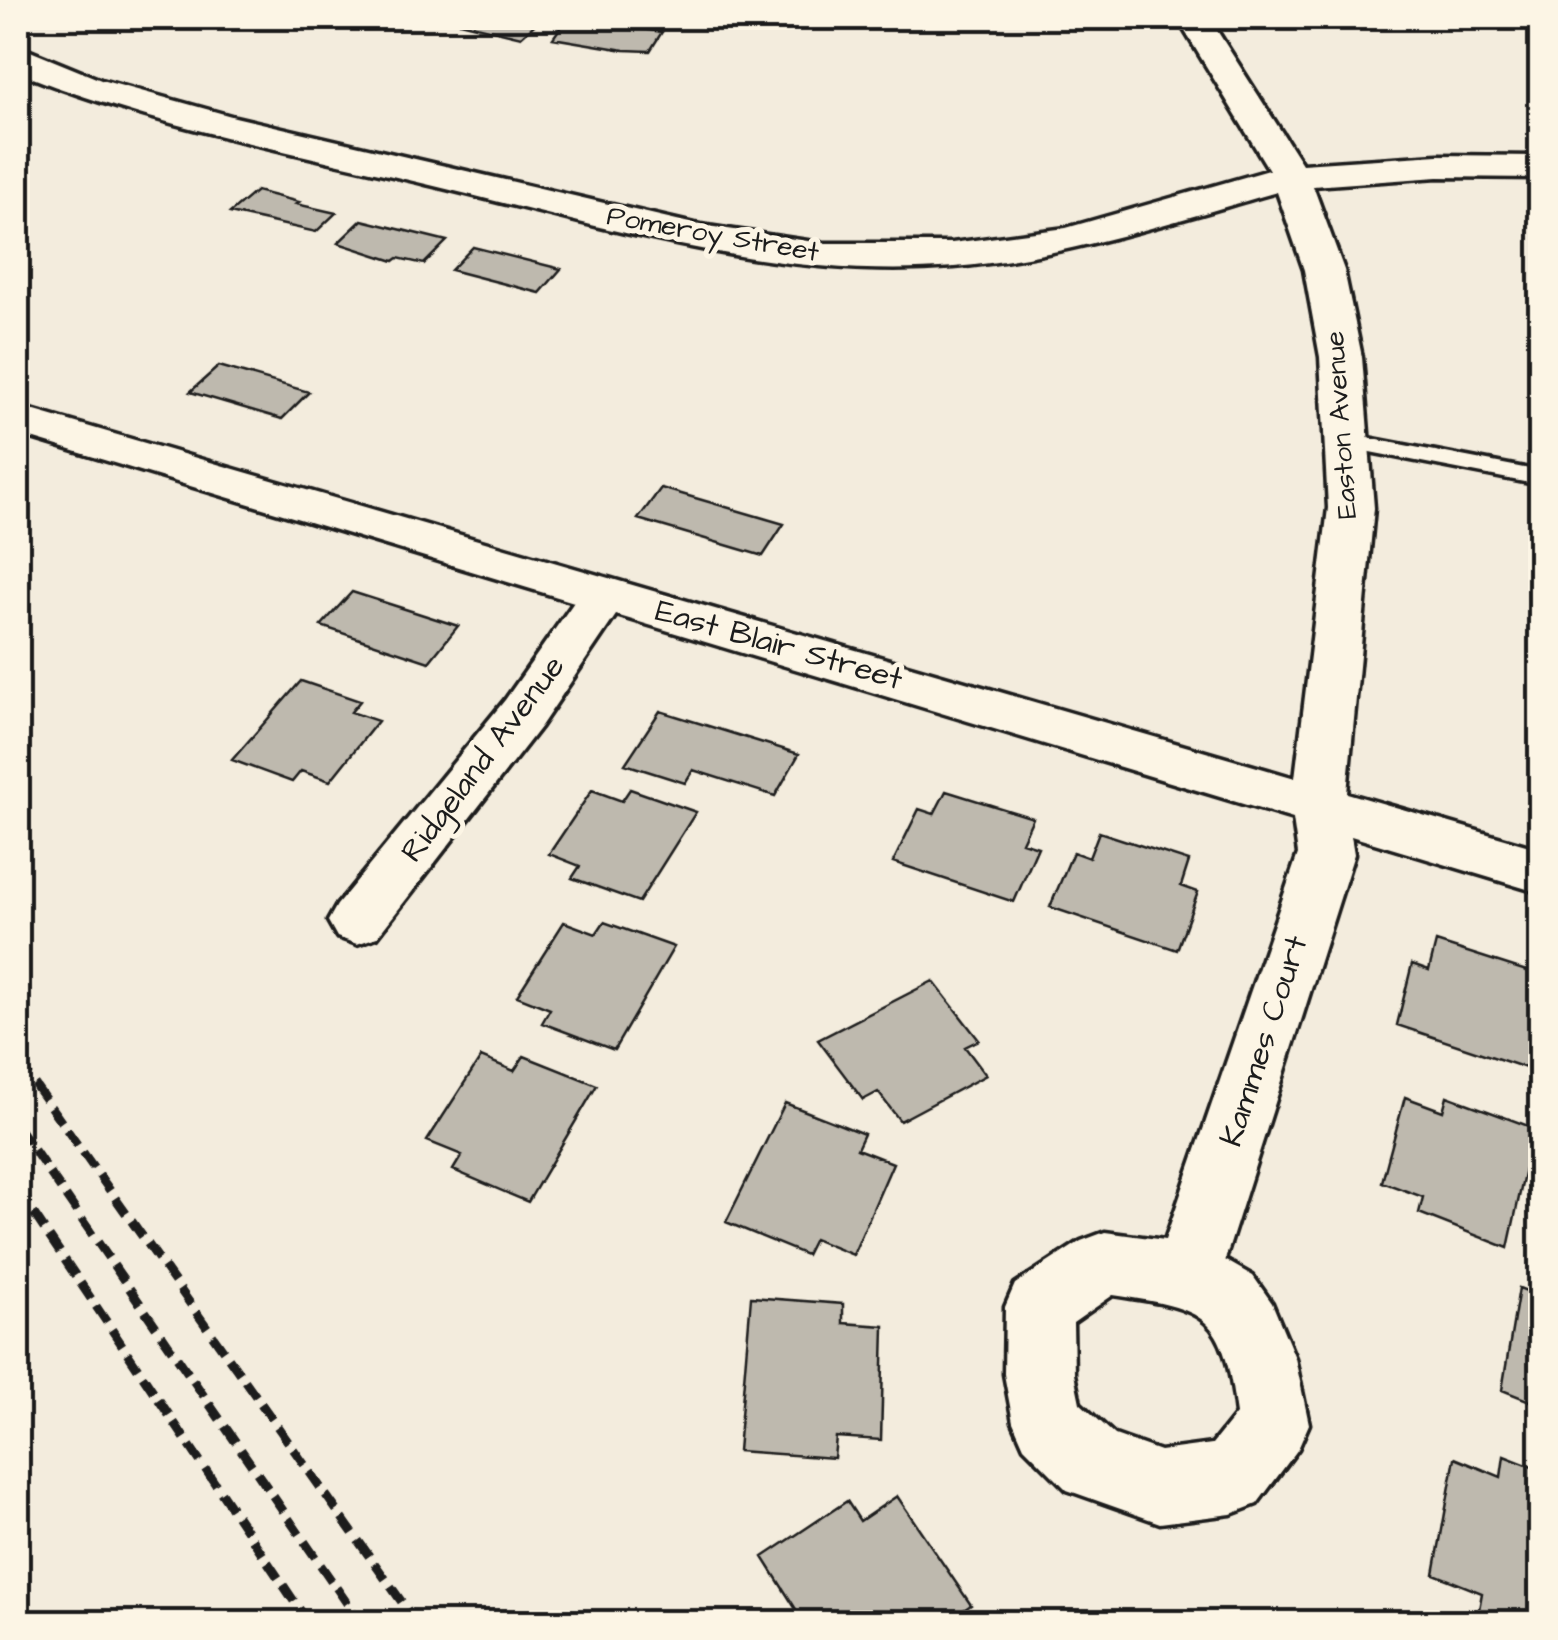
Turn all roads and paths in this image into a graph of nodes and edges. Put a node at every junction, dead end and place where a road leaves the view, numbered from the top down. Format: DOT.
graph roads {
  1 [pos="1193,18"];
  2 [pos="18,56"];
  3 [pos="1540,167"];
  4 [pos="1291,176"];
  5 [pos="18,420"];
  6 [pos="1347,441"];
  7 [pos="1540,478"];
  8 [pos="605,594"];
  9 [pos="1319,805"];
  10 [pos="1540,871"];
  11 [pos="357,921"];
  12 [pos="1188,1274"];
  1 -- 4 [label="street, Easton Avenue"];
  2 -- 4 [label="street, Pomeroy Street"];
  3 -- 4 [label="street, Pomeroy Street"];
  4 -- 6 [label="street, Easton Avenue"];
  5 -- 8 [label="street, East Blair Street"];
  6 -- 7 [label="lane"];
  6 -- 9 [label="street, Easton Avenue"];
  8 -- 9 [label="street, East Blair Street"];
  8 -- 11 [label="street, Ridgeland Avenue"];
  9 -- 10 [label="street, East Blair Street"];
  9 -- 12 [label="street, Kammes Court"];
}
